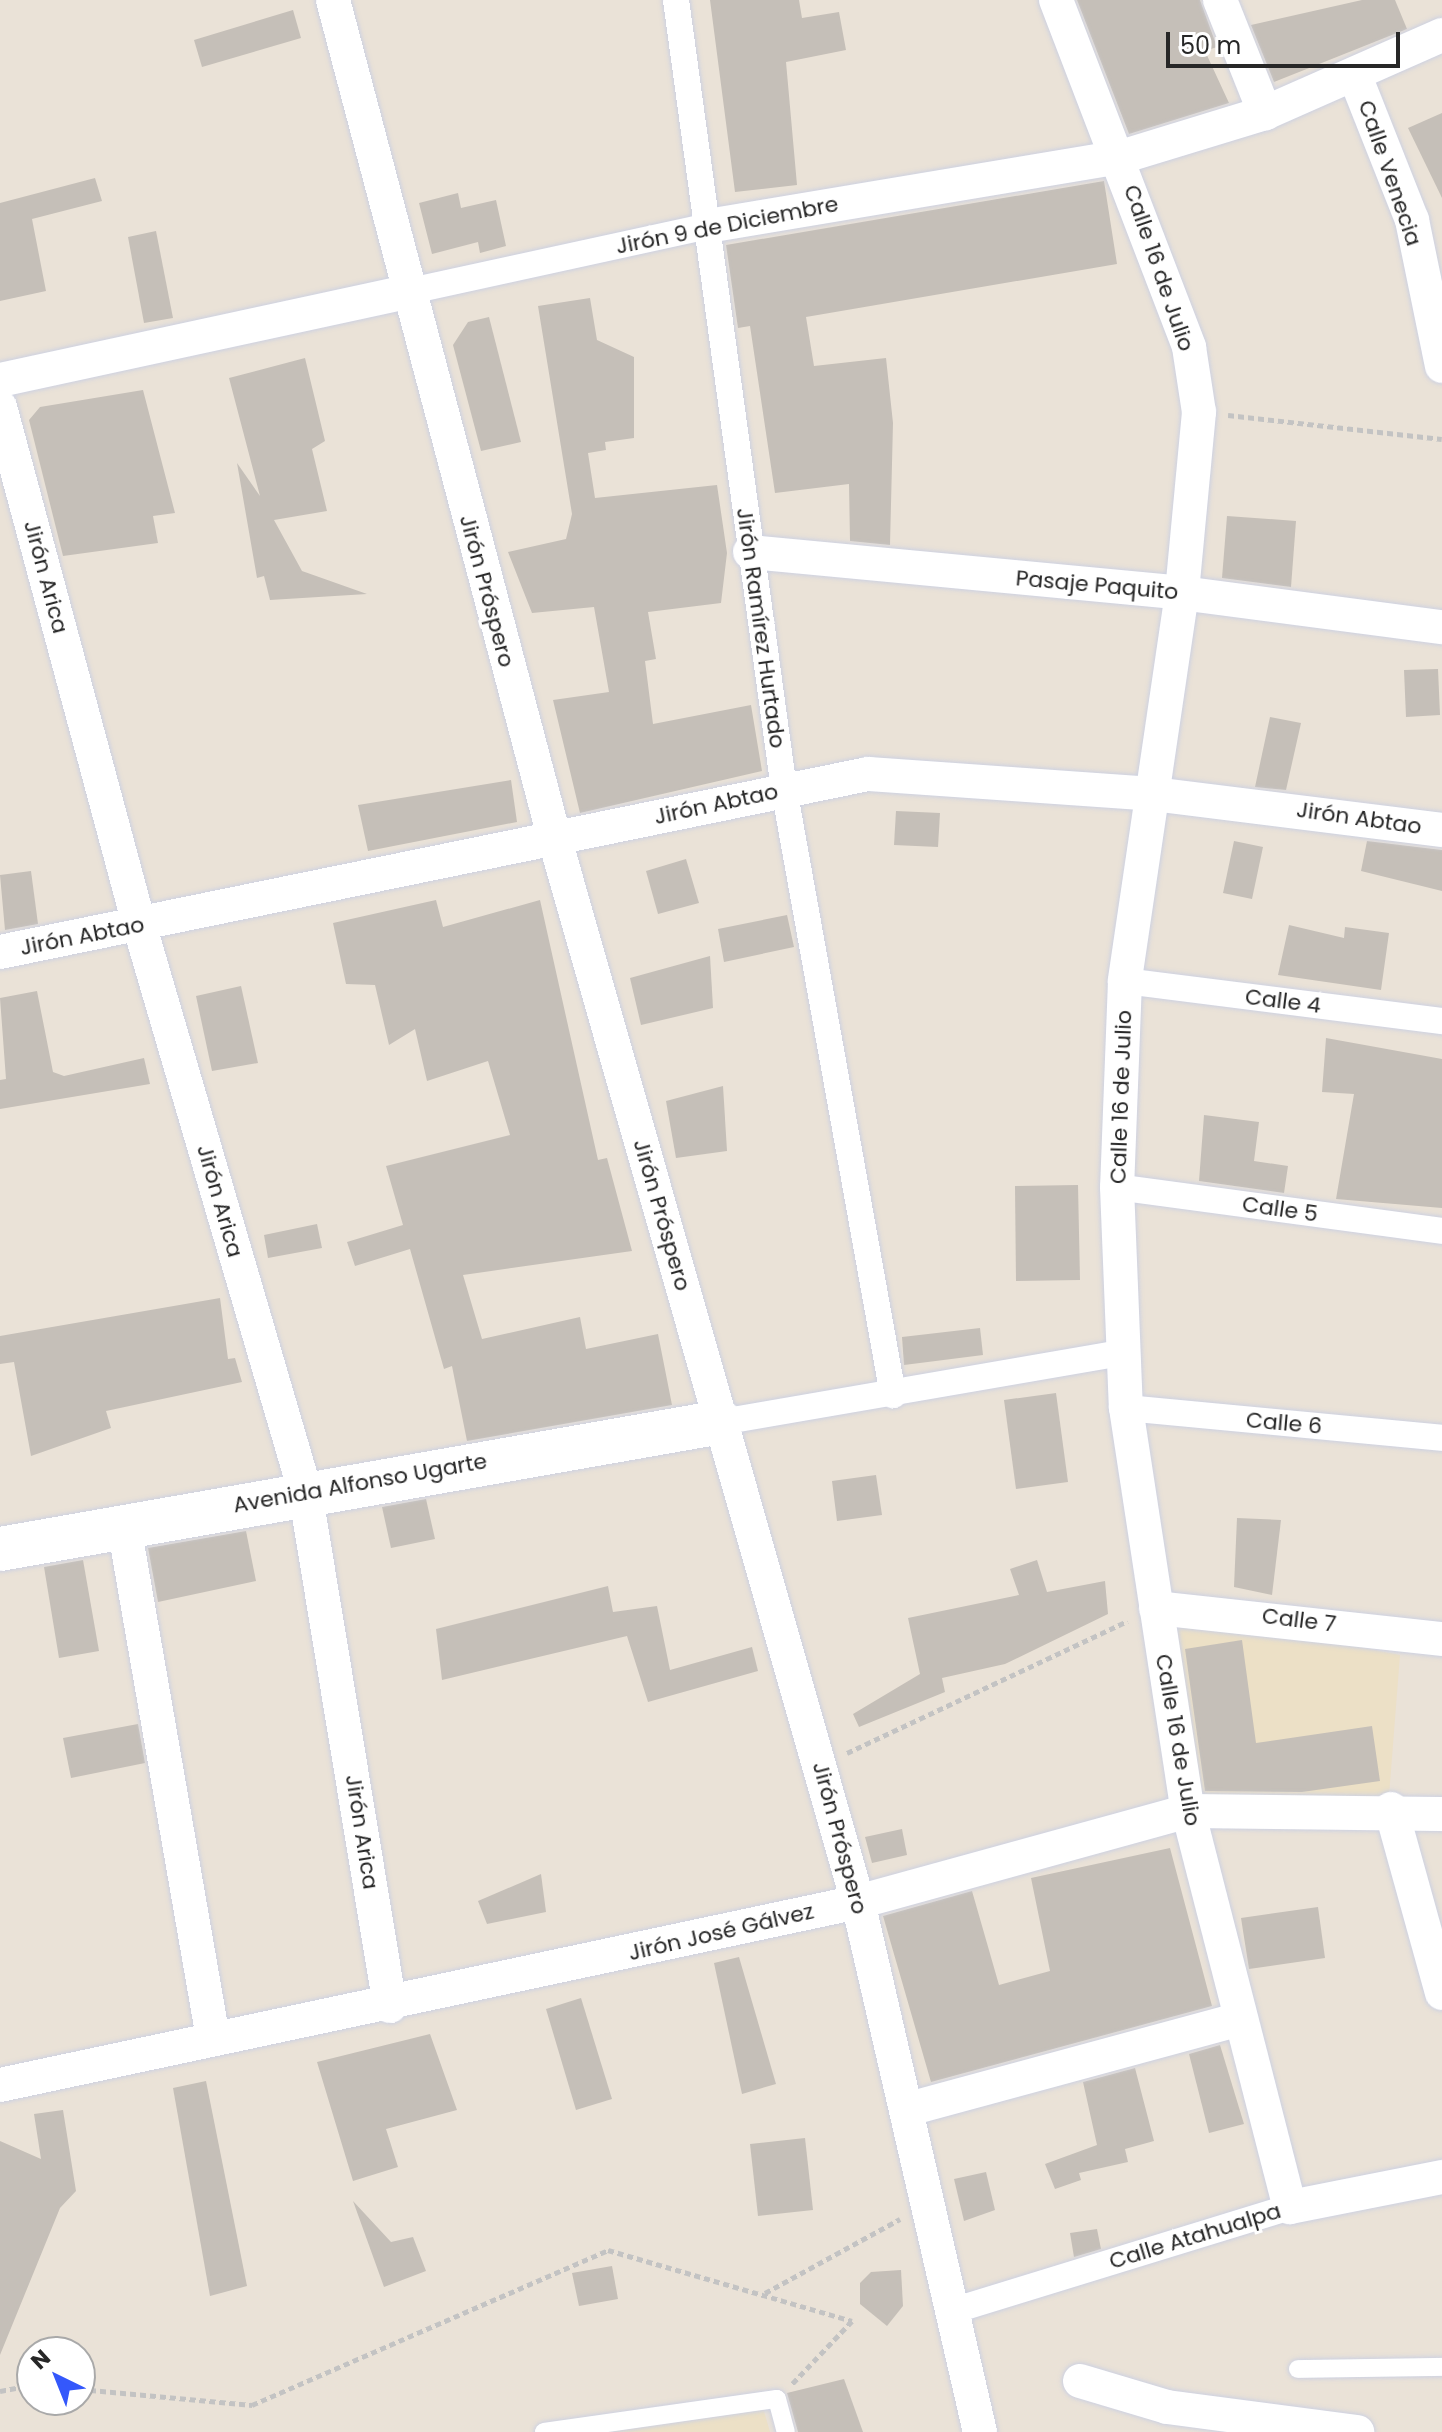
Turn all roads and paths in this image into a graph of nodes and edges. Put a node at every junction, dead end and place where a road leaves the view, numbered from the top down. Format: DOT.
graph roads {
  1 [pos="333,0"];
  2 [pos="676,0"];
  3 [pos="1056,0"];
  4 [pos="1220,0"];
  5 [pos="1442,35"];
  6 [pos="1355,76"];
  7 [pos="1265,113"];
  8 [pos="1121,157"];
  9 [pos="708,226"];
  10 [pos="406,292"];
  11 [pos="1442,366"];
  12 [pos="0,380"];
  13 [pos="0,407"];
  14 [pos="1199,412"];
  15 [pos="1442,439"];
  16 [pos="750,552"];
  17 [pos="1182,593"];
  18 [pos="1442,627"];
  19 [pos="784,789"];
  20 [pos="1153,794"];
  21 [pos="1442,830"];
  22 [pos="555,840"];
  23 [pos="139,924"];
  24 [pos="0,952"];
  25 [pos="1125,981"];
  26 [pos="1442,1021"];
  27 [pos="1117,1187"];
  28 [pos="1442,1231"];
  29 [pos="1126,1352"];
  30 [pos="893,1395"];
  31 [pos="1126,1408"];
  32 [pos="721,1422"];
  33 [pos="1442,1438"];
  34 [pos="305,1491"];
  35 [pos="124,1526"];
  36 [pos="0,1549"];
  37 [pos="1156,1608"];
  38 [pos="1442,1639"];
  39 [pos="821,1765"];
  40 [pos="1391,1809"];
  41 [pos="1188,1811"];
  42 [pos="1442,1814"];
  43 [pos="858,1902"];
  44 [pos="1442,1993"];
  45 [pos="390,2006"];
  46 [pos="1240,2019"];
  47 [pos="213,2038"];
  48 [pos="0,2085"];
  49 [pos="909,2109"];
  50 [pos="1442,2177"];
  51 [pos="929,2203"];
  52 [pos="1290,2207"];
  53 [pos="764,2293"];
  54 [pos="952,2311"];
  55 [pos="1442,2367"];
  56 [pos="1298,2369"];
  57 [pos="1080,2381"];
  58 [pos="96,2390"];
  59 [pos="777,2399"];
  60 [pos="544,2432"];
  61 [pos="786,2432"];
  62 [pos="980,2432"];
  63 [pos="1357,2432"];
  1 -- 10 [label="street, Jirón Próspero"];
  2 -- 9 [label="street, Jirón Ramírez Hurtado"];
  3 -- 8 [label="street, Calle 16 de Julio"];
  4 -- 7 [label="street"];
  5 -- 6 [label="street, Jirón 9 de Diciembre"];
  6 -- 7 [label="street, Jirón 9 de Diciembre"];
  6 -- 11 [label="street, Calle Venecia"];
  7 -- 8 [label="street, Jirón 9 de Diciembre"];
  8 -- 9 [label="street, Jirón 9 de Diciembre"];
  8 -- 14 [label="street, Calle 16 de Julio"];
  9 -- 10 [label="street, Jirón 9 de Diciembre"];
  9 -- 16 [label="street, Jirón Ramírez Hurtado"];
  10 -- 12 [label="street, Jirón 9 de Diciembre"];
  10 -- 22 [label="street, Jirón Próspero"];
  13 -- 23 [label="street, Jirón Arica"];
  14 -- 15 [label="path"];
  14 -- 17 [label="street, Calle 16 de Julio"];
  16 -- 17 [label="street, Pasaje Paquito"];
  16 -- 19 [label="street, Jirón Ramírez Hurtado"];
  17 -- 18 [label="street, Pasaje Paquito"];
  17 -- 20 [label="street, Calle 16 de Julio"];
  19 -- 20 [label="street, Jirón Abtao"];
  19 -- 22 [label="street, Jirón Abtao"];
  19 -- 30 [label="street, Jirón Ramírez Hurtado"];
  20 -- 21 [label="street, Jirón Abtao"];
  20 -- 25 [label="street, Calle 16 de Julio"];
  22 -- 23 [label="street, Jirón Abtao"];
  22 -- 32 [label="street, Jirón Próspero"];
  23 -- 24 [label="street, Jirón Abtao"];
  23 -- 34 [label="street, Jirón Arica"];
  25 -- 26 [label="street, Calle 4"];
  25 -- 27 [label="street, Calle 16 de Julio"];
  27 -- 28 [label="street, Calle 5"];
  27 -- 29 [label="street, Calle 16 de Julio"];
  29 -- 30 [label="street"];
  29 -- 31 [label="street, Calle 16 de Julio"];
  30 -- 32 [label="street"];
  31 -- 33 [label="street, Calle 6"];
  31 -- 37 [label="street, Calle 16 de Julio"];
  32 -- 34 [label="main road, Avenida Alfonso Ugarte"];
  32 -- 39 [label="street, Jirón Próspero"];
  34 -- 35 [label="main road, Avenida Alfonso Ugarte"];
  34 -- 45 [label="street, Jirón Arica"];
  35 -- 36 [label="main road, Avenida Alfonso Ugarte"];
  35 -- 47 [label="street"];
  37 -- 38 [label="street, Calle 7"];
  37 -- 39 [label="path"];
  37 -- 41 [label="street, Calle 16 de Julio"];
  39 -- 43 [label="street, Jirón Próspero"];
  40 -- 41 [label="street, Jirón José Gálvez"];
  40 -- 42 [label="street, Jirón José Gálvez"];
  40 -- 44 [label="street"];
  41 -- 43 [label="street, Jirón José Gálvez"];
  41 -- 46 [label="street, Calle 16 de Julio"];
  43 -- 45 [label="street, Jirón José Gálvez"];
  43 -- 49 [label="street, Jirón Próspero"];
  45 -- 47 [label="street, Jirón José Gálvez"];
  46 -- 49 [label="street"];
  46 -- 52 [label="street, Calle 16 de Julio"];
  47 -- 48 [label="street, Jirón José Gálvez"];
  49 -- 51 [label="street, Jirón Próspero"];
  50 -- 52 [label="street, Calle Atahualpa"];
  51 -- 53 [label="path"];
  51 -- 54 [label="street, Jirón Próspero"];
  52 -- 54 [label="street, Calle Atahualpa"];
  53 -- 58 [label="path"];
  53 -- 59 [label="path"];
  54 -- 62 [label="street, Jirón Próspero"];
  55 -- 56 [label="lane"];
  57 -- 63 [label="street"];
  59 -- 60 [label="lane"];
  59 -- 61 [label="lane"];
}
